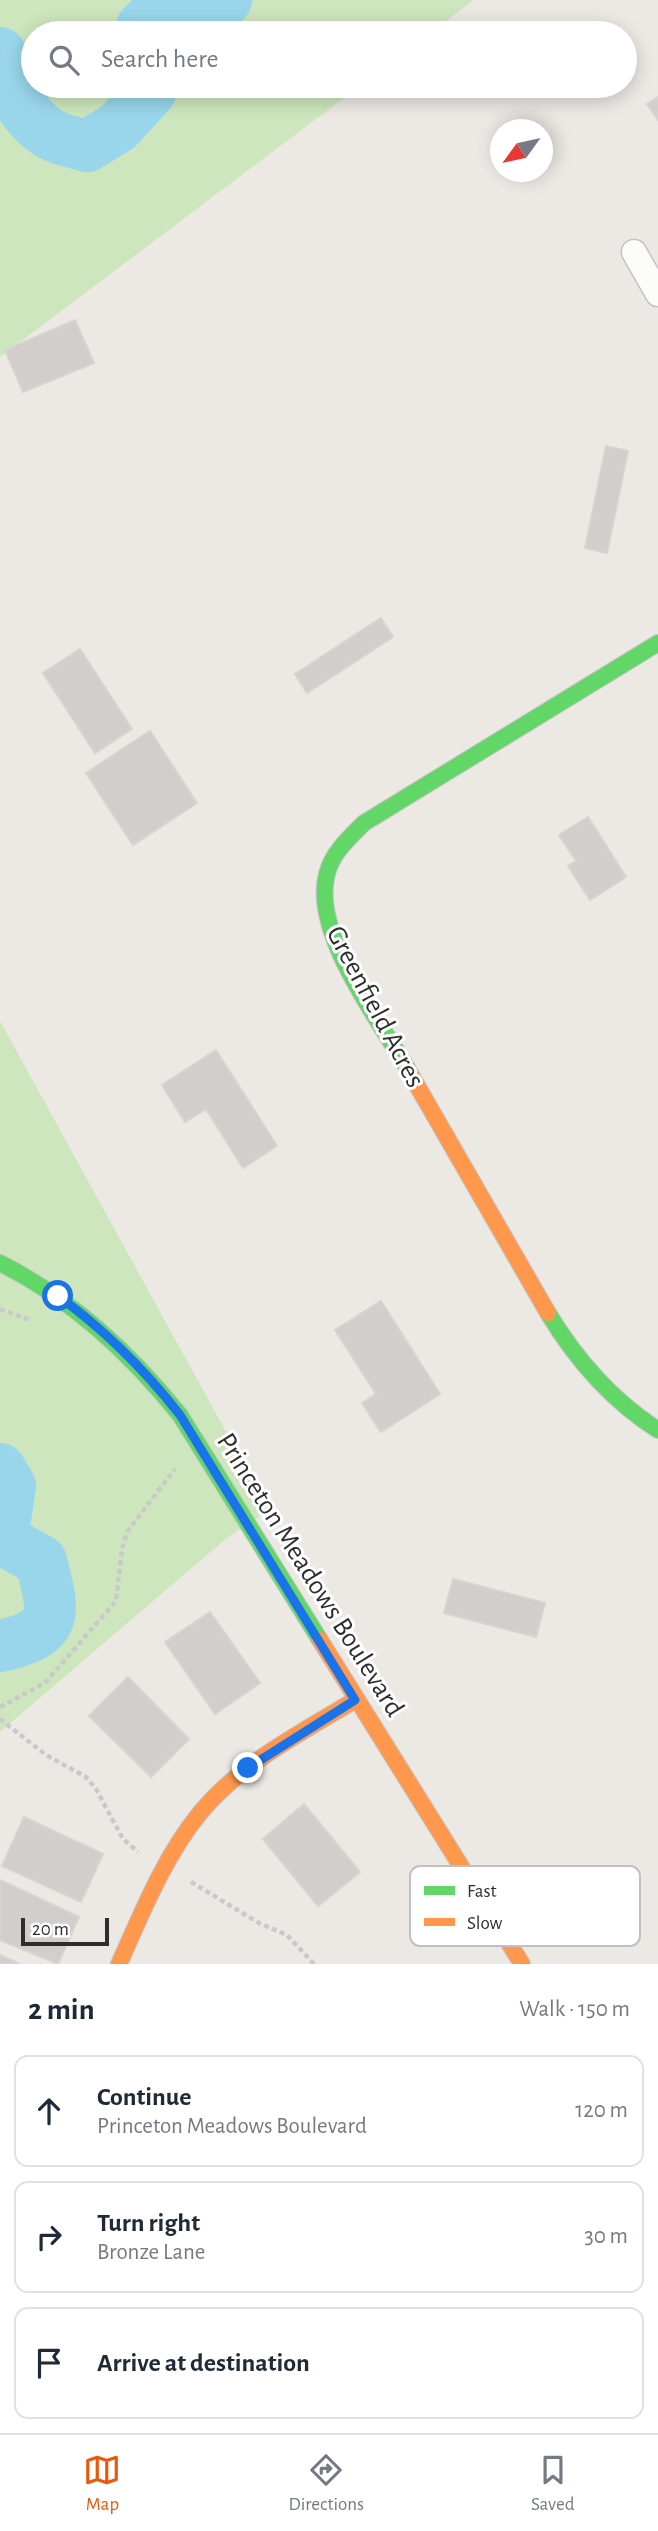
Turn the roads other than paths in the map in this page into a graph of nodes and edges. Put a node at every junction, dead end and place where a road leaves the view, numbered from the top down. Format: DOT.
graph roads {
  1 [pos="634,252"];
  2 [pos="658,294"];
  3 [pos="658,643"];
  4 [pos="0,1263"];
  5 [pos="658,1430"];
  6 [pos="355,1700"];
  7 [pos="460,1866"];
  8 [pos="511,1946"];
  9 [pos="119,1964"];
  10 [pos="522,1964"];
  1 -- 2 [label="street"];
  3 -- 5 [label="street, Greenfield Acres"];
  4 -- 6 [label="street, Princeton Meadows Boulevard"];
  6 -- 7 [label="street, Princeton Meadows Boulevard"];
  6 -- 9 [label="street"];
  8 -- 10 [label="street, Princeton Meadows Boulevard"];
}
